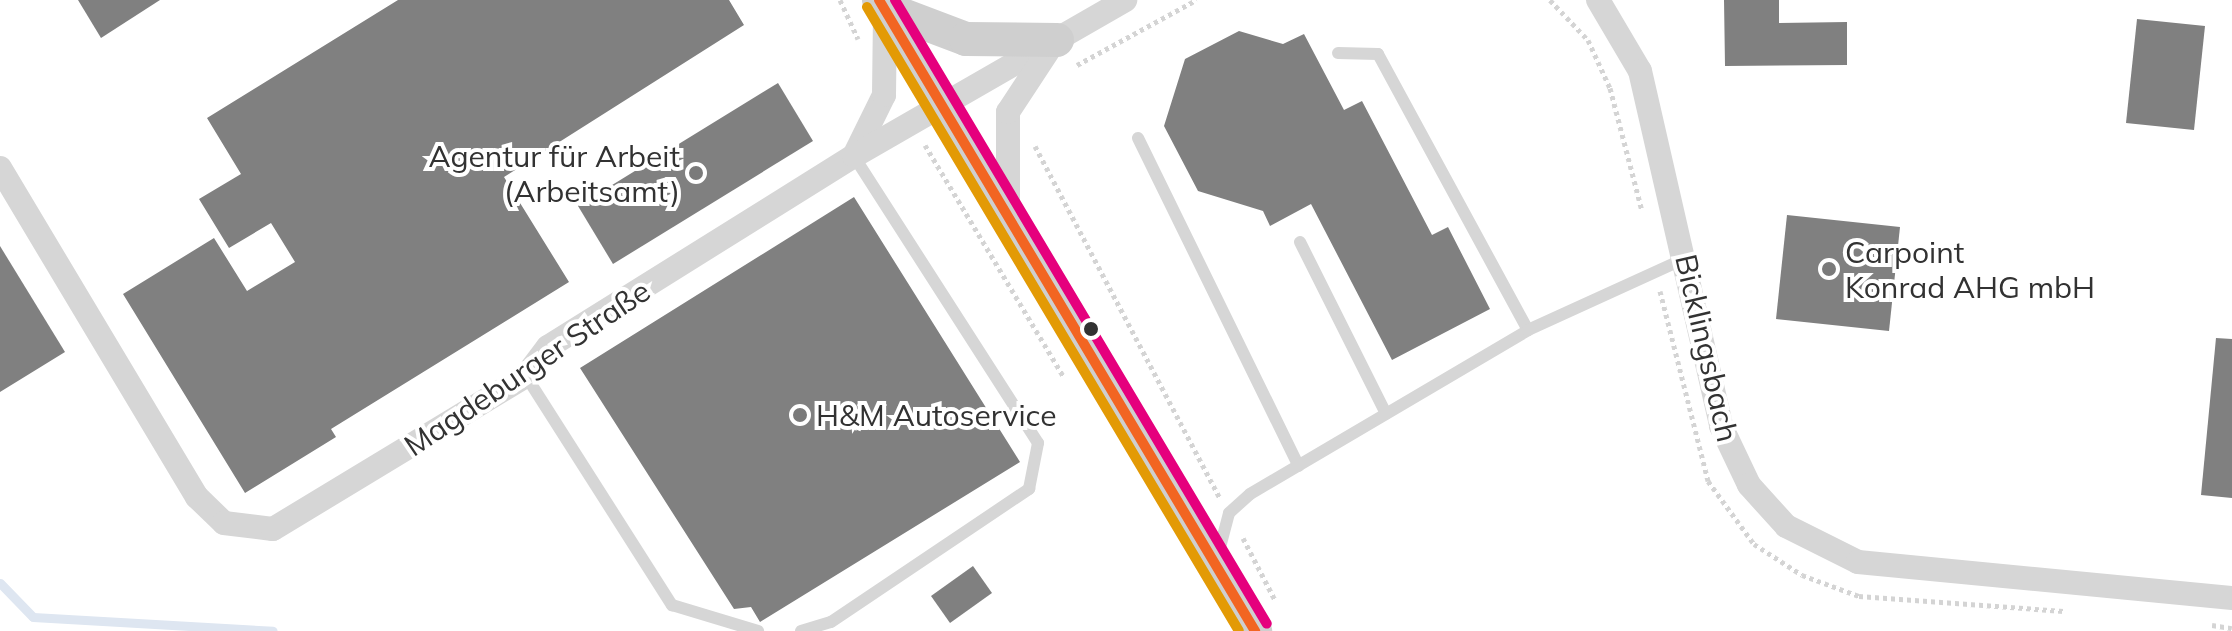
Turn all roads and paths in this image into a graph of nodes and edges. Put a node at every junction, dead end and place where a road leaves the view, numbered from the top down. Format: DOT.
graph roads {
  1 [pos="1125,0"];
  2 [pos="1196,0"];
  3 [pos="1550,0"];
  4 [pos="1598,0"];
  5 [pos="882,4"];
  6 [pos="1338,53"];
  7 [pos="1062,56"];
  8 [pos="943,105"];
  9 [pos="1138,138"];
  10 [pos="1032,141"];
  11 [pos="854,156"];
  12 [pos="0,168"];
  13 [pos="1008,208"];
  14 [pos="1300,242"];
  15 [pos="1686,258"];
  16 [pos="1656,270"];
  17 [pos="1528,330"];
  18 [pos="526,376"];
  19 [pos="1386,414"];
  20 [pos="1299,466"];
  21 [pos="1229,513"];
  22 [pos="1215,565"];
  23 [pos="2232,598"];
  24 [pos="2076,611"];
  25 [pos="1267,623"];
  26 [pos="2204,624"];
  27 [pos="2232,628"];
  28 [pos="758,631"];
  29 [pos="801,631"];
  1 -- 7 [label="street, Magdeburger Straße"];
  2 -- 7 [label="path"];
  3 -- 16 [label="path"];
  4 -- 15 [label="street, Bicklingsbach"];
  5 -- 7 [label="main road"];
  5 -- 8 [label="main road"];
  5 -- 11 [label="street"];
  6 -- 17 [label="lane"];
  7 -- 8 [label="street, Magdeburger Straße"];
  7 -- 13 [label="street"];
  8 -- 11 [label="street, Magdeburger Straße"];
  8 -- 13 [label="main road"];
  9 -- 20 [label="lane"];
  10 -- 21 [label="path"];
  11 -- 18 [label="street, Magdeburger Straße"];
  11 -- 29 [label="lane"];
  12 -- 18 [label="street, Magdeburger Straße"];
  13 -- 22 [label="main road"];
  14 -- 19 [label="lane"];
  15 -- 16 [label="lane"];
  15 -- 23 [label="street, Bicklingsbach"];
  16 -- 17 [label="lane"];
  16 -- 24 [label="path"];
  17 -- 19 [label="lane"];
  18 -- 28 [label="lane"];
  19 -- 20 [label="lane"];
  20 -- 21 [label="lane"];
  21 -- 22 [label="lane"];
  21 -- 25 [label="path"];
  22 -- 25 [label="main road"];
  26 -- 27 [label="path"];
}
